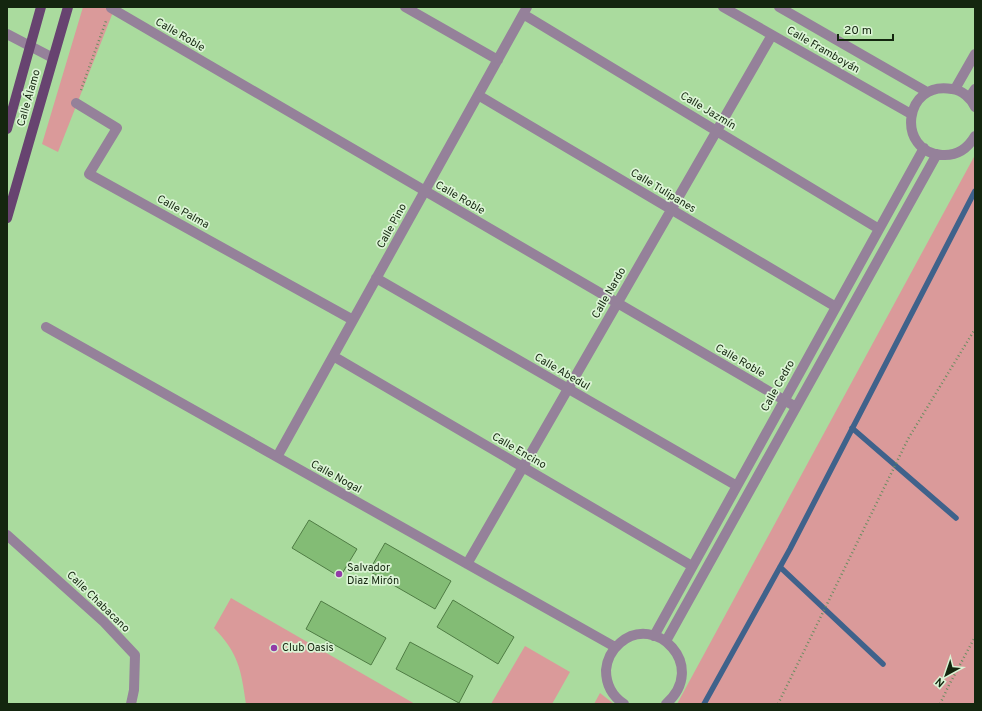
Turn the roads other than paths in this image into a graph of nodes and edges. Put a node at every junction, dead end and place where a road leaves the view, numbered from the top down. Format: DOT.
graph roads {
  1 [pos="41,7"];
  2 [pos="68,7"];
  3 [pos="405,7"];
  4 [pos="723,7"];
  5 [pos="779,7"];
  6 [pos="111,8"];
  7 [pos="525,11"];
  8 [pos="7,34"];
  9 [pos="772,35"];
  10 [pos="30,46"];
  11 [pos="975,54"];
  12 [pos="53,58"];
  13 [pos="498,60"];
  14 [pos="955,89"];
  15 [pos="975,89"];
  16 [pos="927,92"];
  17 [pos="478,95"];
  18 [pos="970,98"];
  19 [pos="76,103"];
  20 [pos="975,107"];
  21 [pos="911,114"];
  22 [pos="7,129"];
  23 [pos="717,131"];
  24 [pos="975,136"];
  25 [pos="924,148"];
  26 [pos="937,154"];
  27 [pos="425,191"];
  28 [pos="671,210"];
  29 [pos="7,218"];
  30 [pos="879,229"];
  31 [pos="376,278"];
  32 [pos="617,303"];
  33 [pos="836,307"];
  34 [pos="353,320"];
  35 [pos="46,327"];
  36 [pos="333,356"];
  37 [pos="568,389"];
  38 [pos="784,400"];
  39 [pos="796,407"];
  40 [pos="277,457"];
  41 [pos="523,467"];
  42 [pos="737,486"];
  43 [pos="7,535"];
  44 [pos="467,564"];
  45 [pos="692,566"];
  46 [pos="654,636"];
  47 [pos="666,641"];
  48 [pos="615,647"];
  49 [pos="131,704"];
  50 [pos="624,704"];
  51 [pos="666,704"];
  1 -- 10 [label="main road, Calle Álamo"];
  2 -- 12 [label="main road, Calle Álamo"];
  3 -- 13 [label="street"];
  4 -- 9 [label="street, Calle Framboyán"];
  5 -- 16 [label="street, Calle Framboyán"];
  6 -- 27 [label="street, Calle Roble"];
  7 -- 13 [label="street, Calle Pino"];
  7 -- 23 [label="street, Calle Jazmín"];
  8 -- 10 [label="street"];
  9 -- 21 [label="street, Calle Framboyán"];
  9 -- 23 [label="street, Calle Nardo"];
  10 -- 12 [label="street"];
  10 -- 22 [label="main road, Calle Álamo"];
  11 -- 14 [label="street"];
  12 -- 29 [label="main road, Calle Álamo"];
  13 -- 17 [label="street, Calle Pino"];
  14 -- 16 [label="street"];
  14 -- 18 [label="street"];
  15 -- 18 [label="street"];
  16 -- 21 [label="street"];
  17 -- 27 [label="street, Calle Pino"];
  17 -- 28 [label="street, Calle Tulipanes"];
  18 -- 20 [label="street"];
  19 -- 34 [label="street, Calle Palma"];
  21 -- 25 [label="street"];
  23 -- 28 [label="street, Calle Nardo"];
  23 -- 30 [label="street, Calle Jazmín"];
  24 -- 26 [label="street"];
  25 -- 26 [label="street"];
  25 -- 30 [label="street, Calle Cedro"];
  26 -- 39 [label="street"];
  27 -- 31 [label="street, Calle Pino"];
  27 -- 32 [label="street, Calle Roble"];
  28 -- 32 [label="street, Calle Nardo"];
  28 -- 33 [label="street, Calle Tulipanes"];
  30 -- 33 [label="street, Calle Cedro"];
  31 -- 34 [label="street, Calle Pino"];
  31 -- 37 [label="street, Calle Abedul"];
  32 -- 37 [label="street, Calle Nardo"];
  32 -- 38 [label="street, Calle Roble"];
  33 -- 38 [label="street, Calle Cedro"];
  34 -- 36 [label="street, Calle Pino"];
  35 -- 40 [label="street, Calle Nogal"];
  36 -- 40 [label="street, Calle Pino"];
  36 -- 41 [label="street, Calle Encino"];
  37 -- 41 [label="street, Calle Nardo"];
  37 -- 42 [label="street, Calle Abedul"];
  38 -- 39 [label="street, Calle Roble"];
  38 -- 42 [label="street, Calle Cedro"];
  39 -- 47 [label="street"];
  40 -- 44 [label="street, Calle Nogal"];
  41 -- 44 [label="street, Calle Nardo"];
  41 -- 45 [label="street, Calle Encino"];
  42 -- 45 [label="street, Calle Cedro"];
  43 -- 49 [label="street, Calle Chabacano"];
  44 -- 48 [label="street, Calle Nogal"];
  45 -- 46 [label="street, Calle Cedro"];
  46 -- 47 [label="street"];
  46 -- 48 [label="street"];
  47 -- 51 [label="street"];
  48 -- 50 [label="street"];
}
